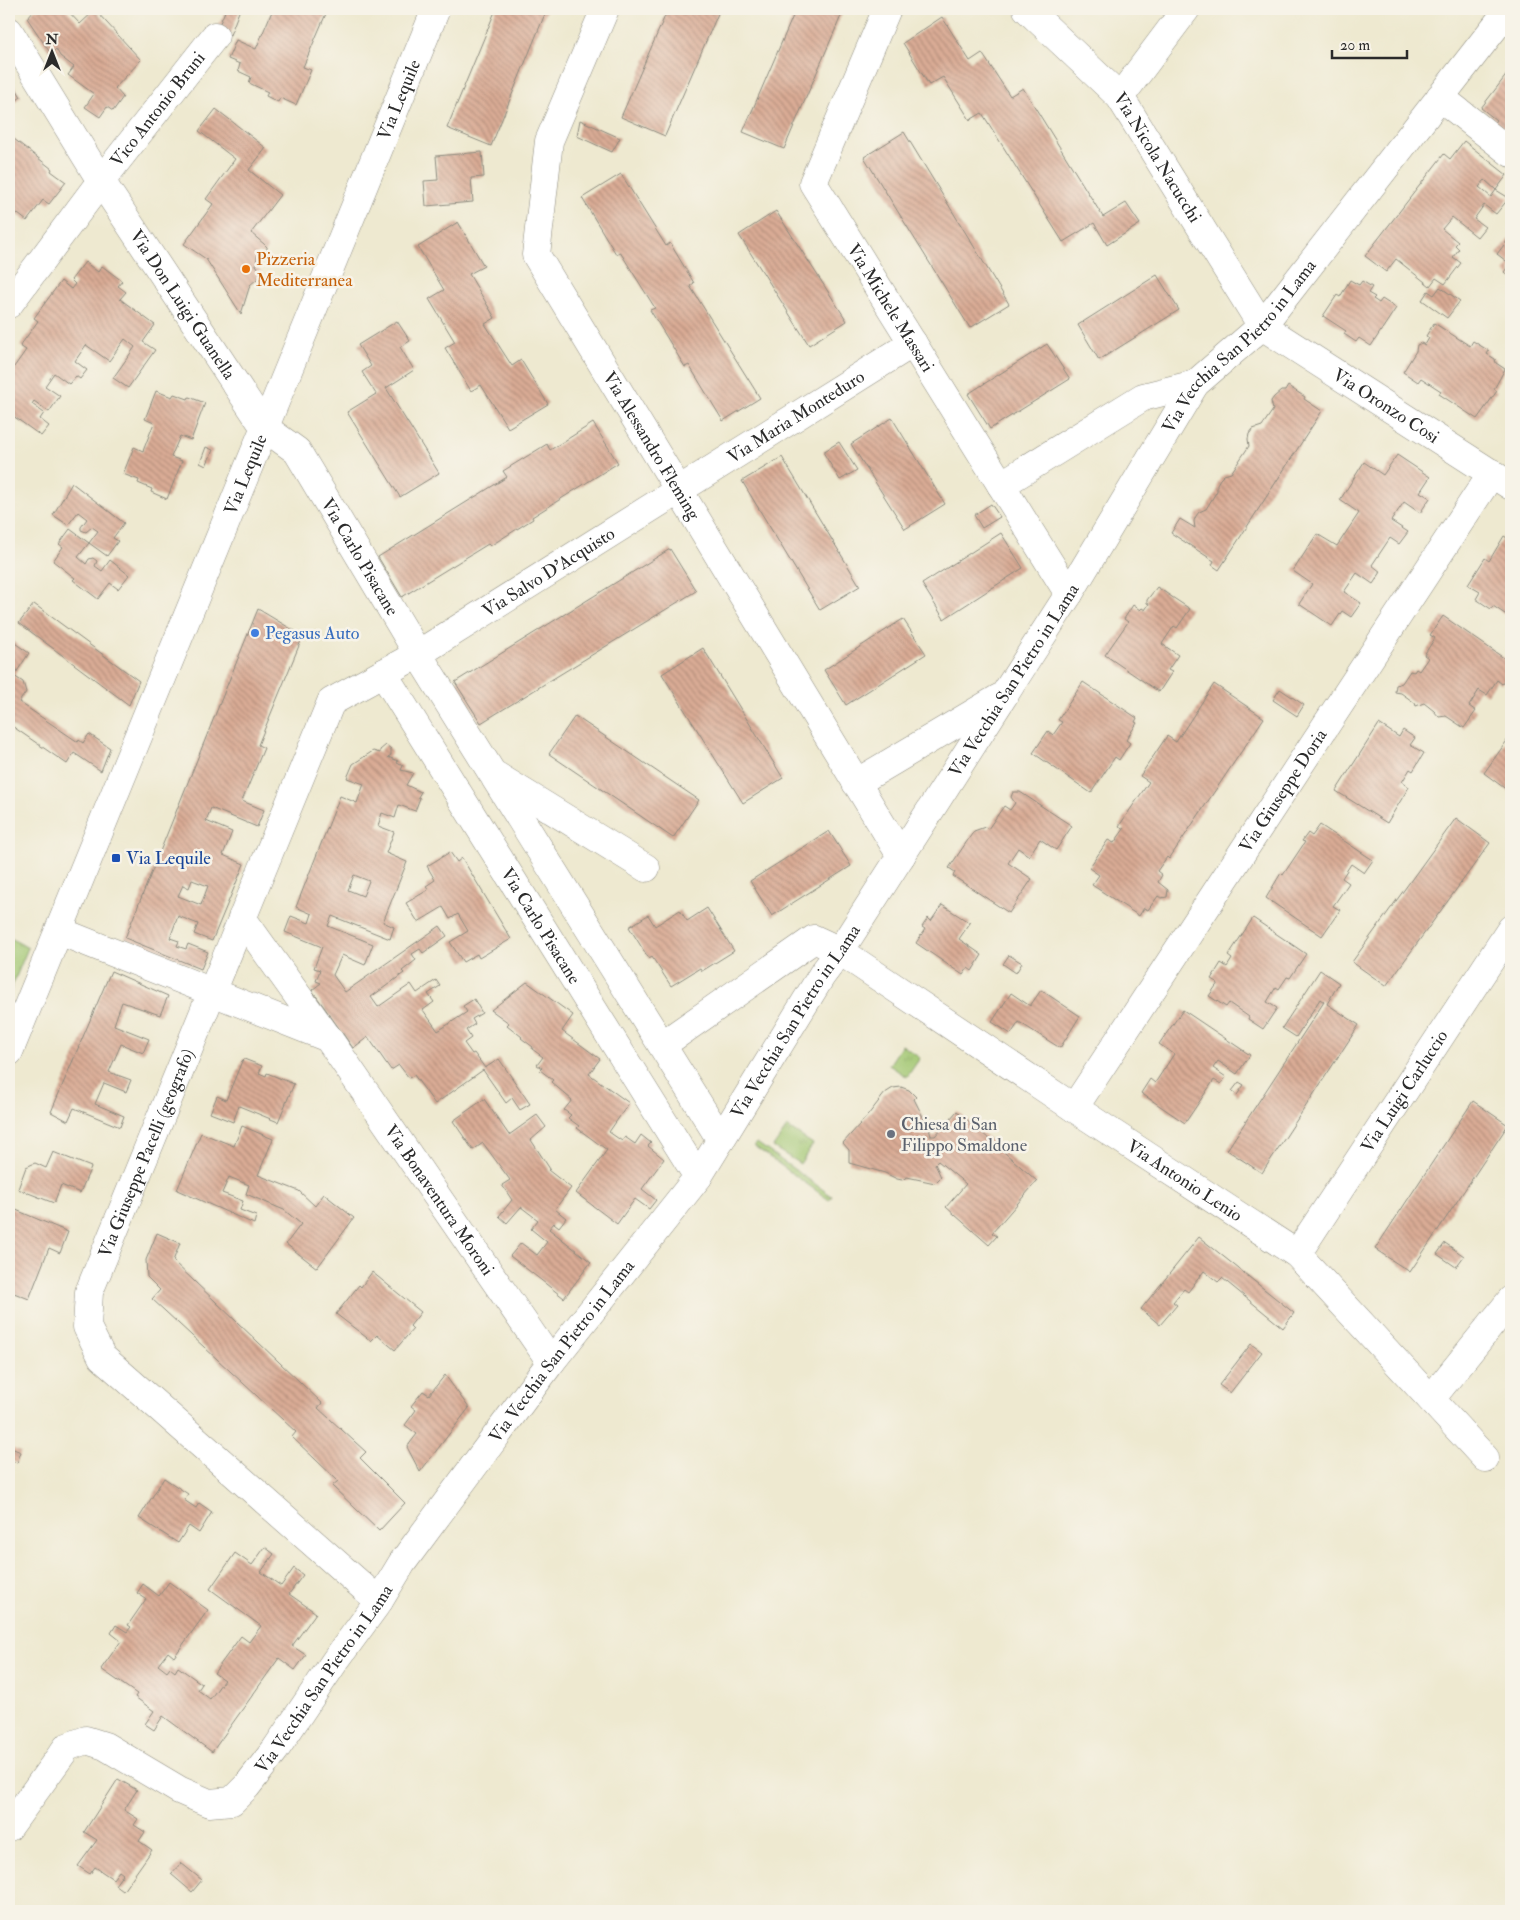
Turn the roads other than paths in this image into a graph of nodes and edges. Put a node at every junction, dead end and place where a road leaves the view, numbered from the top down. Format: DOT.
graph roads {
  1 [pos="436,9"];
  2 [pos="604,9"];
  3 [pos="887,9"];
  4 [pos="1027,9"];
  5 [pos="1186,9"];
  6 [pos="1509,9"];
  7 [pos="9,31"];
  8 [pos="215,36"];
  9 [pos="1120,97"];
  10 [pos="1440,97"];
  11 [pos="1511,153"];
  12 [pos="101,181"];
  13 [pos="9,304"];
  14 [pos="1262,326"];
  15 [pos="913,343"];
  16 [pos="1195,384"];
  17 [pos="265,428"];
  18 [pos="1501,480"];
  19 [pos="1001,485"];
  20 [pos="679,490"];
  21 [pos="1069,594"];
  22 [pos="418,654"];
  23 [pos="383,673"];
  24 [pos="1004,695"];
  25 [pos="492,773"];
  26 [pos="856,783"];
  27 [pos="900,856"];
  28 [pos="646,868"];
  29 [pos="242,918"];
  30 [pos="1511,929"];
  31 [pos="58,931"];
  32 [pos="840,951"];
  33 [pos="212,992"];
  34 [pos="328,1038"];
  35 [pos="662,1045"];
  36 [pos="9,1052"];
  37 [pos="1074,1108"];
  38 [pos="721,1140"];
  39 [pos="698,1177"];
  40 [pos="1297,1254"];
  41 [pos="1511,1300"];
  42 [pos="551,1362"];
  43 [pos="1431,1399"];
  44 [pos="1485,1458"];
  45 [pos="378,1602"];
  46 [pos="9,1827"];
  1 -- 17 [label="street, Via Lequile"];
  2 -- 20 [label="street, Via Alessandro Fleming"];
  3 -- 15 [label="street, Via Michele Massari"];
  4 -- 9 [label="street, Via Nicola Nacucchi"];
  5 -- 9 [label="street"];
  6 -- 10 [label="street, Via Vecchia San Pietro in Lama"];
  7 -- 12 [label="street, Via Don Luigi Guanella"];
  8 -- 12 [label="street, Vico Antonio Bruni"];
  9 -- 14 [label="street, Via Nicola Nacucchi"];
  10 -- 11 [label="street"];
  10 -- 14 [label="street, Via Vecchia San Pietro in Lama"];
  12 -- 13 [label="street, Vico Antonio Bruni"];
  12 -- 17 [label="street, Via Don Luigi Guanella"];
  14 -- 16 [label="street, Via Vecchia San Pietro in Lama"];
  14 -- 18 [label="street, Via Oronzo Cosi"];
  15 -- 19 [label="street, Via Michele Massari"];
  15 -- 20 [label="street, Via Maria Monteduro"];
  16 -- 19 [label="street"];
  16 -- 21 [label="street, Via Vecchia San Pietro in Lama"];
  17 -- 22 [label="street, Via Carlo Pisacane"];
  17 -- 31 [label="street, Via Lequile"];
  18 -- 37 [label="street, Via Giuseppe Doria"];
  19 -- 21 [label="street, Via Michele Massari"];
  20 -- 22 [label="street, Via Salvo D'Acquisto"];
  20 -- 26 [label="street, Via Alessandro Fleming"];
  21 -- 24 [label="street, Via Vecchia San Pietro in Lama"];
  22 -- 23 [label="street, Via Giuseppe Pacelli (geografo)"];
  22 -- 25 [label="street, Via Carlo Pisacane"];
  23 -- 29 [label="street, Via Giuseppe Pacelli (geografo)"];
  23 -- 39 [label="street, Via Carlo Pisacane"];
  24 -- 26 [label="street"];
  24 -- 27 [label="street, Via Vecchia San Pietro in Lama"];
  25 -- 28 [label="street, Via Carlo Pisacane"];
  25 -- 35 [label="street, Via Carlo Pisacane"];
  26 -- 27 [label="street, Via Alessandro Fleming"];
  27 -- 32 [label="street, Via Vecchia San Pietro in Lama"];
  29 -- 33 [label="street, Via Giuseppe Pacelli (geografo)"];
  29 -- 34 [label="street, Via Bonaventura Moroni"];
  30 -- 40 [label="street, Via Luigi Carluccio"];
  31 -- 33 [label="street"];
  31 -- 36 [label="street, Via Lequile"];
  32 -- 35 [label="street, Via Antonio Lenio"];
  32 -- 37 [label="street, Via Antonio Lenio"];
  32 -- 38 [label="street, Via Vecchia San Pietro in Lama"];
  33 -- 34 [label="street"];
  33 -- 45 [label="street, Via Giuseppe Pacelli (geografo)"];
  34 -- 42 [label="street, Via Bonaventura Moroni"];
  35 -- 38 [label="street, Via Carlo Pisacane"];
  37 -- 40 [label="street, Via Antonio Lenio"];
  38 -- 39 [label="street, Via Vecchia San Pietro in Lama"];
  39 -- 42 [label="street, Via Vecchia San Pietro in Lama"];
  40 -- 43 [label="street, Via Antonio Lenio"];
  41 -- 43 [label="street"];
  42 -- 45 [label="street, Via Vecchia San Pietro in Lama"];
  43 -- 44 [label="street, Via Antonio Lenio"];
  45 -- 46 [label="street, Via Vecchia San Pietro in Lama"];
}
